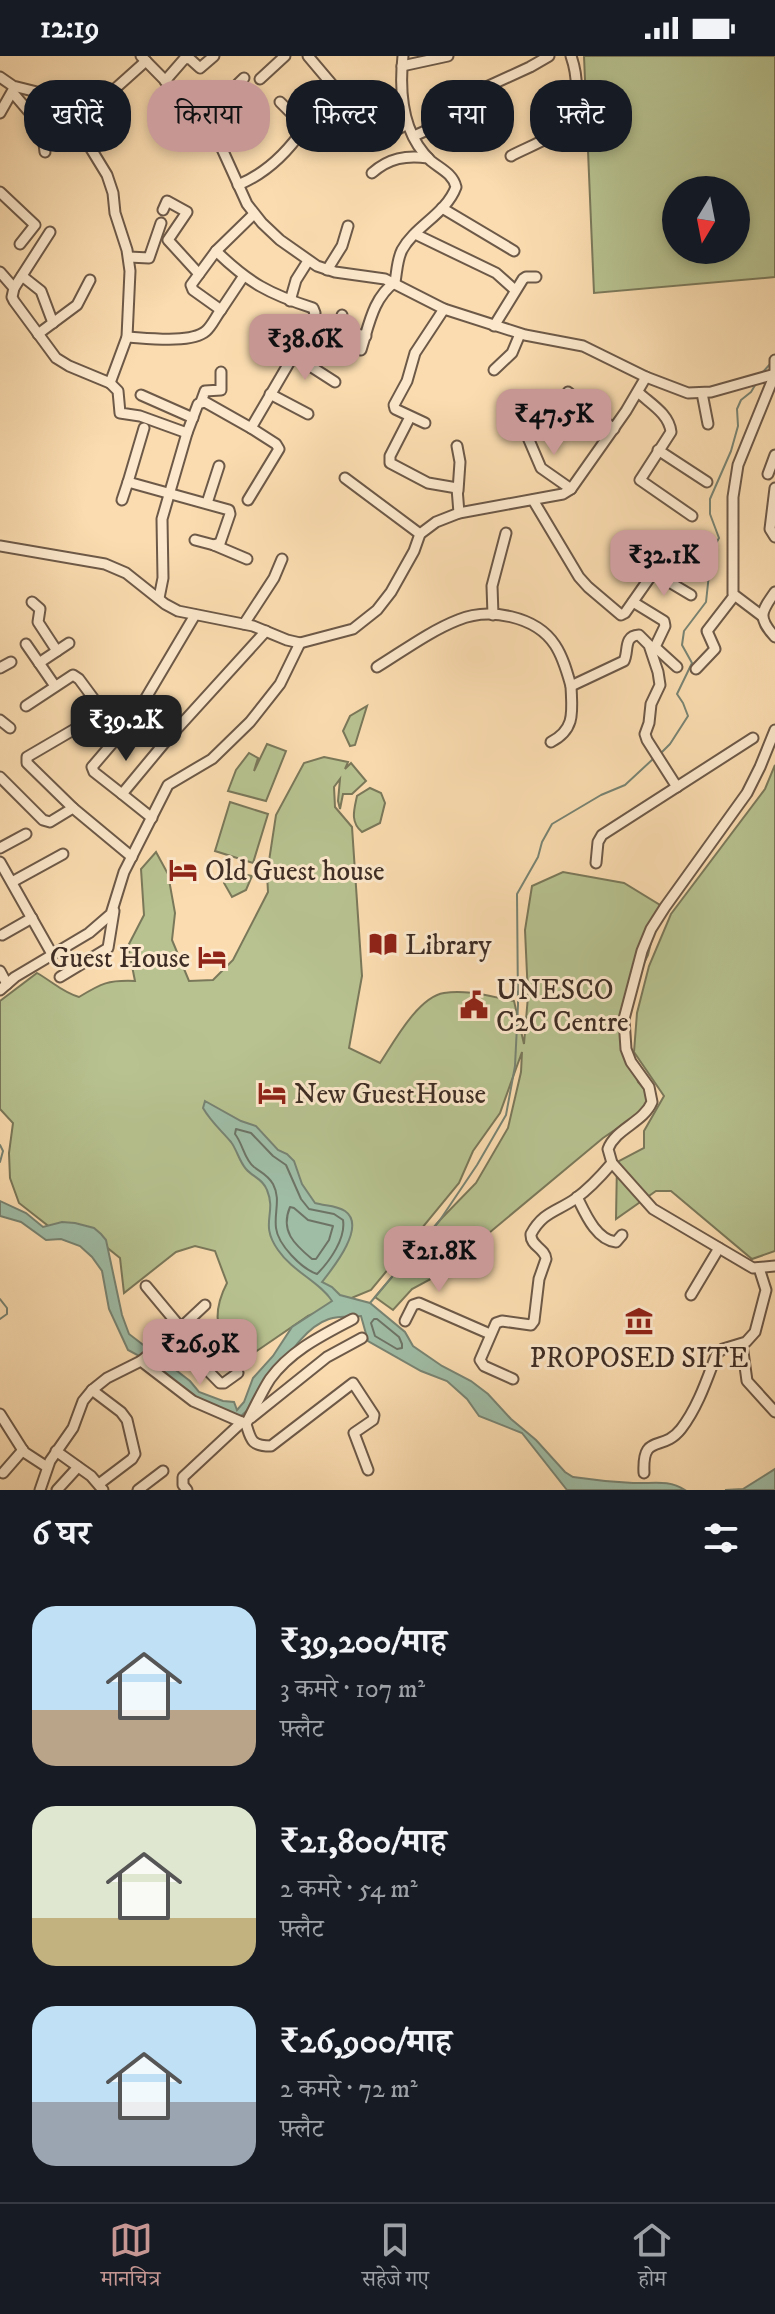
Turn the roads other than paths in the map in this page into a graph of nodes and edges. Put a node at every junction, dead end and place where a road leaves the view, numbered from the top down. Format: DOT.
graph roads {
  1 [pos="214,56"];
  2 [pos="285,56"];
  3 [pos="448,56"];
  4 [pos="549,56"];
  5 [pos="571,56"];
  6 [pos="313,58"];
  7 [pos="144,59"];
  8 [pos="402,61"];
  9 [pos="0,77"];
  10 [pos="260,79"];
  11 [pos="124,80"];
  12 [pos="164,80"];
  13 [pos="166,80"];
  14 [pos="329,80"];
  15 [pos="13,90"];
  16 [pos="280,102"];
  17 [pos="24,104"];
  18 [pos="0,113"];
  19 [pos="407,124"];
  20 [pos="414,136"];
  21 [pos="223,152"];
  22 [pos="511,156"];
  23 [pos="428,158"];
  24 [pos="372,173"];
  25 [pos="238,185"];
  26 [pos="0,192"];
  27 [pos="442,208"];
  28 [pos="163,210"];
  29 [pos="254,214"];
  30 [pos="161,223"];
  31 [pos="348,226"];
  32 [pos="50,232"];
  33 [pos="415,234"];
  34 [pos="20,244"];
  35 [pos="216,251"];
  36 [pos="514,251"];
  37 [pos="129,257"];
  38 [pos="308,261"];
  39 [pos="327,270"];
  40 [pos="199,274"];
  41 [pos="22,276"];
  42 [pos="243,277"];
  43 [pos="536,277"];
  44 [pos="2,278"];
  45 [pos="90,280"];
  46 [pos="395,282"];
  47 [pos="14,288"];
  48 [pos="515,290"];
  49 [pos="290,301"];
  50 [pos="444,309"];
  51 [pos="221,310"];
  52 [pos="342,315"];
  53 [pos="53,323"];
  54 [pos="494,326"];
  55 [pos="38,334"];
  56 [pos="520,334"];
  57 [pos="366,336"];
  58 [pos="127,337"];
  59 [pos="361,350"];
  60 [pos="293,355"];
  61 [pos="775,360"];
  62 [pos="494,370"];
  63 [pos="221,372"];
  64 [pos="765,376"];
  65 [pos="646,377"];
  66 [pos="335,382"];
  67 [pos="110,383"];
  68 [pos="568,392"];
  69 [pos="639,393"];
  70 [pos="702,393"];
  71 [pos="270,394"];
  72 [pos="141,395"];
  73 [pos="201,402"];
  74 [pos="308,414"];
  75 [pos="410,417"];
  76 [pos="193,418"];
  77 [pos="425,423"];
  78 [pos="708,424"];
  79 [pos="144,428"];
  80 [pos="251,428"];
  81 [pos="614,429"];
  82 [pos="187,433"];
  83 [pos="526,433"];
  84 [pos="457,446"];
  85 [pos="658,450"];
  86 [pos="775,455"];
  87 [pos="219,466"];
  88 [pos="768,474"];
  89 [pos="345,478"];
  90 [pos="128,482"];
  91 [pos="707,482"];
  92 [pos="775,488"];
  93 [pos="571,489"];
  94 [pos="458,491"];
  95 [pos="170,493"];
  96 [pos="122,500"];
  97 [pos="248,500"];
  98 [pos="533,500"];
  99 [pos="207,503"];
  100 [pos="459,513"];
  101 [pos="692,516"];
  102 [pos="506,533"];
  103 [pos="420,534"];
  104 [pos="775,537"];
  105 [pos="195,540"];
  106 [pos="674,543"];
  107 [pos="214,545"];
  108 [pos="0,546"];
  109 [pos="247,559"];
  110 [pos="282,559"];
  111 [pos="654,573"];
  112 [pos="775,592"];
  113 [pos="691,595"];
  114 [pos="734,596"];
  115 [pos="159,598"];
  116 [pos="32,602"];
  117 [pos="633,602"];
  118 [pos="195,615"];
  119 [pos="493,615"];
  120 [pos="762,616"];
  121 [pos="244,624"];
  122 [pos="266,631"];
  123 [pos="775,637"];
  124 [pos="69,643"];
  125 [pos="300,643"];
  126 [pos="26,644"];
  127 [pos="57,651"];
  128 [pos="11,662"];
  129 [pos="39,663"];
  130 [pos="377,667"];
  131 [pos="677,667"];
  132 [pos="0,668"];
  133 [pos="696,669"];
  134 [pos="55,686"];
  135 [pos="571,686"];
  136 [pos="26,706"];
  137 [pos="0,720"];
  138 [pos="80,726"];
  139 [pos="10,728"];
  140 [pos="775,730"];
  141 [pos="119,733"];
  142 [pos="753,738"];
  143 [pos="551,742"];
  144 [pos="0,777"];
  145 [pos="677,787"];
  146 [pos="122,794"];
  147 [pos="73,808"];
  148 [pos="152,818"];
  149 [pos="26,834"];
  150 [pos="0,848"];
  151 [pos="63,854"];
  152 [pos="132,857"];
  153 [pos="0,862"];
  154 [pos="596,863"];
  155 [pos="12,882"];
  156 [pos="114,908"];
  157 [pos="32,918"];
  158 [pos="2,935"];
  159 [pos="52,954"];
  160 [pos="0,971"];
  161 [pos="60,977"];
  162 [pos="3,987"];
  163 [pos="612,1163"];
  164 [pos="577,1197"];
  165 [pos="622,1235"];
  166 [pos="719,1248"];
  167 [pos="775,1266"];
  168 [pos="759,1268"];
  169 [pos="146,1286"];
  170 [pos="691,1295"];
  171 [pos="770,1297"];
  172 [pos="205,1305"];
  173 [pos="353,1319"];
  174 [pos="405,1321"];
  175 [pos="181,1328"];
  176 [pos="490,1334"];
  177 [pos="173,1335"];
  178 [pos="362,1338"];
  179 [pos="742,1344"];
  180 [pos="224,1349"];
  181 [pos="142,1360"];
  182 [pos="204,1367"];
  183 [pos="238,1373"];
  184 [pos="513,1379"];
  185 [pos="92,1390"];
  186 [pos="775,1412"];
  187 [pos="0,1414"];
  188 [pos="246,1422"];
  189 [pos="23,1450"];
  190 [pos="56,1451"];
  191 [pos="47,1467"];
  192 [pos="78,1467"];
  193 [pos="368,1470"];
  194 [pos="163,1471"];
  195 [pos="3,1473"];
  196 [pos="644,1473"];
  197 [pos="41,1486"];
  198 [pos="101,1487"];
  199 [pos="55,1490"];
  200 [pos="138,1490"];
  201 [pos="187,1490"];
  1 -- 13 [label="street"];
  2 -- 10 [label="street"];
  3 -- 8 [label="street"];
  4 -- 20 [label="street"];
  5 -- 22 [label="street"];
  6 -- 14 [label="street"];
  7 -- 11 [label="street"];
  7 -- 12 [label="street"];
  8 -- 19 [label="street"];
  9 -- 15 [label="street"];
  15 -- 17 [label="street"];
  15 -- 18 [label="street"];
  15 -- 37 [label="street"];
  16 -- 25 [label="street"];
  19 -- 20 [label="street"];
  20 -- 23 [label="street"];
  21 -- 25 [label="street"];
  23 -- 24 [label="street"];
  23 -- 27 [label="street"];
  25 -- 29 [label="street"];
  26 -- 34 [label="street"];
  27 -- 33 [label="street"];
  27 -- 36 [label="street"];
  28 -- 40 [label="street"];
  29 -- 35 [label="street"];
  29 -- 38 [label="street"];
  30 -- 37 [label="street"];
  31 -- 39 [label="street"];
  32 -- 41 [label="street"];
  33 -- 46 [label="street"];
  33 -- 48 [label="street"];
  35 -- 40 [label="street"];
  35 -- 42 [label="street"];
  37 -- 58 [label="street"];
  38 -- 39 [label="street"];
  38 -- 49 [label="street"];
  39 -- 46 [label="street"];
  40 -- 51 [label="street"];
  41 -- 47 [label="street"];
  41 -- 53 [label="street"];
  42 -- 49 [label="street"];
  42 -- 51 [label="street"];
  43 -- 48 [label="street"];
  44 -- 47 [label="street"];
  45 -- 53 [label="street"];
  46 -- 50 [label="street"];
  46 -- 57 [label="street"];
  47 -- 55 [label="street"];
  48 -- 54 [label="street"];
  49 -- 60 [label="street"];
  50 -- 54 [label="street"];
  50 -- 75 [label="street"];
  51 -- 58 [label="street"];
  52 -- 57 [label="street"];
  53 -- 55 [label="street"];
  54 -- 56 [label="street"];
  55 -- 67 [label="street"];
  56 -- 62 [label="street"];
  56 -- 65 [label="street"];
  57 -- 59 [label="street"];
  58 -- 67 [label="street"];
  60 -- 66 [label="street"];
  60 -- 71 [label="street"];
  61 -- 64 [label="street"];
  63 -- 73 [label="street"];
  64 -- 70 [label="street"];
  64 -- 114 [label="street"];
  65 -- 69 [label="street"];
  65 -- 70 [label="street"];
  67 -- 82 [label="street"];
  68 -- 81 [label="street"];
  69 -- 81 [label="street"];
  69 -- 85 [label="street"];
  70 -- 78 [label="street"];
  71 -- 74 [label="street"];
  71 -- 80 [label="street"];
  72 -- 76 [label="street"];
  73 -- 76 [label="street"];
  73 -- 80 [label="street"];
  75 -- 77 [label="street"];
  75 -- 94 [label="street"];
  76 -- 82 [label="street"];
  79 -- 90 [label="street"];
  80 -- 97 [label="street"];
  81 -- 93 [label="street"];
  82 -- 95 [label="street"];
  83 -- 93 [label="street"];
  84 -- 94 [label="street"];
  85 -- 91 [label="street"];
  85 -- 101 [label="street"];
  86 -- 88 [label="street"];
  87 -- 99 [label="street"];
  89 -- 103 [label="street"];
  90 -- 95 [label="street"];
  90 -- 96 [label="street"];
  92 -- 104 [label="street"];
  93 -- 98 [label="street"];
  94 -- 100 [label="street"];
  95 -- 99 [label="street"];
  95 -- 115 [label="street"];
  98 -- 100 [label="street"];
  98 -- 117 [label="street"];
  99 -- 107 [label="street"];
  100 -- 103 [label="street"];
  102 -- 119 [label="street"];
  103 -- 125 [label="street"];
  105 -- 107 [label="street"];
  106 -- 111 [label="street"];
  107 -- 109 [label="street"];
  108 -- 115 [label="street"];
  110 -- 121 [label="street"];
  111 -- 113 [label="street"];
  111 -- 117 [label="street"];
  112 -- 120 [label="street"];
  114 -- 120 [label="street"];
  114 -- 133 [label="street"];
  115 -- 118 [label="street"];
  116 -- 127 [label="street"];
  117 -- 131 [label="street"];
  118 -- 121 [label="street"];
  118 -- 141 [label="street"];
  119 -- 130 [label="street"];
  119 -- 135 [label="street"];
  120 -- 123 [label="street"];
  121 -- 122 [label="street"];
  122 -- 125 [label="street"];
  122 -- 146 [label="street"];
  124 -- 127 [label="street"];
  125 -- 148 [label="street"];
  126 -- 129 [label="street"];
  127 -- 129 [label="street"];
  128 -- 132 [label="street"];
  129 -- 134 [label="street"];
  134 -- 136 [label="street"];
  134 -- 141 [label="street"];
  135 -- 143 [label="street"];
  135 -- 145 [label="street"];
  137 -- 139 [label="street"];
  138 -- 147 [label="street"];
  140 -- 163 [label="street"];
  141 -- 146 [label="street"];
  142 -- 145 [label="street"];
  144 -- 147 [label="street"];
  145 -- 154 [label="street"];
  146 -- 148 [label="street"];
  147 -- 152 [label="street"];
  148 -- 152 [label="street"];
  149 -- 150 [label="street"];
  151 -- 155 [label="street"];
  152 -- 156 [label="street"];
  153 -- 155 [label="street"];
  155 -- 157 [label="street"];
  156 -- 159 [label="street"];
  156 -- 161 [label="street"];
  157 -- 158 [label="street"];
  157 -- 159 [label="street"];
  159 -- 162 [label="street"];
  160 -- 162 [label="street"];
  163 -- 164 [label="street"];
  163 -- 166 [label="street"];
  164 -- 165 [label="street"];
  164 -- 176 [label="street"];
  166 -- 168 [label="street"];
  166 -- 170 [label="street"];
  167 -- 168 [label="street"];
  168 -- 171 [label="street"];
  169 -- 175 [label="street"];
  171 -- 179 [label="street"];
  172 -- 175 [label="street"];
  173 -- 188 [label="street"];
  174 -- 176 [label="street"];
  175 -- 177 [label="street"];
  176 -- 184 [label="street"];
  177 -- 181 [label="street"];
  177 -- 182 [label="street"];
  178 -- 188 [label="street"];
  179 -- 186 [label="street"];
  179 -- 196 [label="street"];
  180 -- 182 [label="street"];
  181 -- 185 [label="street"];
  181 -- 188 [label="street"];
  182 -- 183 [label="street"];
  185 -- 190 [label="street"];
  185 -- 198 [label="street"];
  187 -- 189 [label="street"];
  188 -- 193 [label="street"];
  188 -- 201 [label="street"];
  189 -- 191 [label="street"];
  189 -- 195 [label="street"];
  190 -- 191 [label="street"];
  190 -- 192 [label="street"];
  191 -- 197 [label="street"];
  192 -- 198 [label="street"];
  192 -- 199 [label="street"];
  194 -- 200 [label="street"];
  197 -- 199 [label="street"];
}
